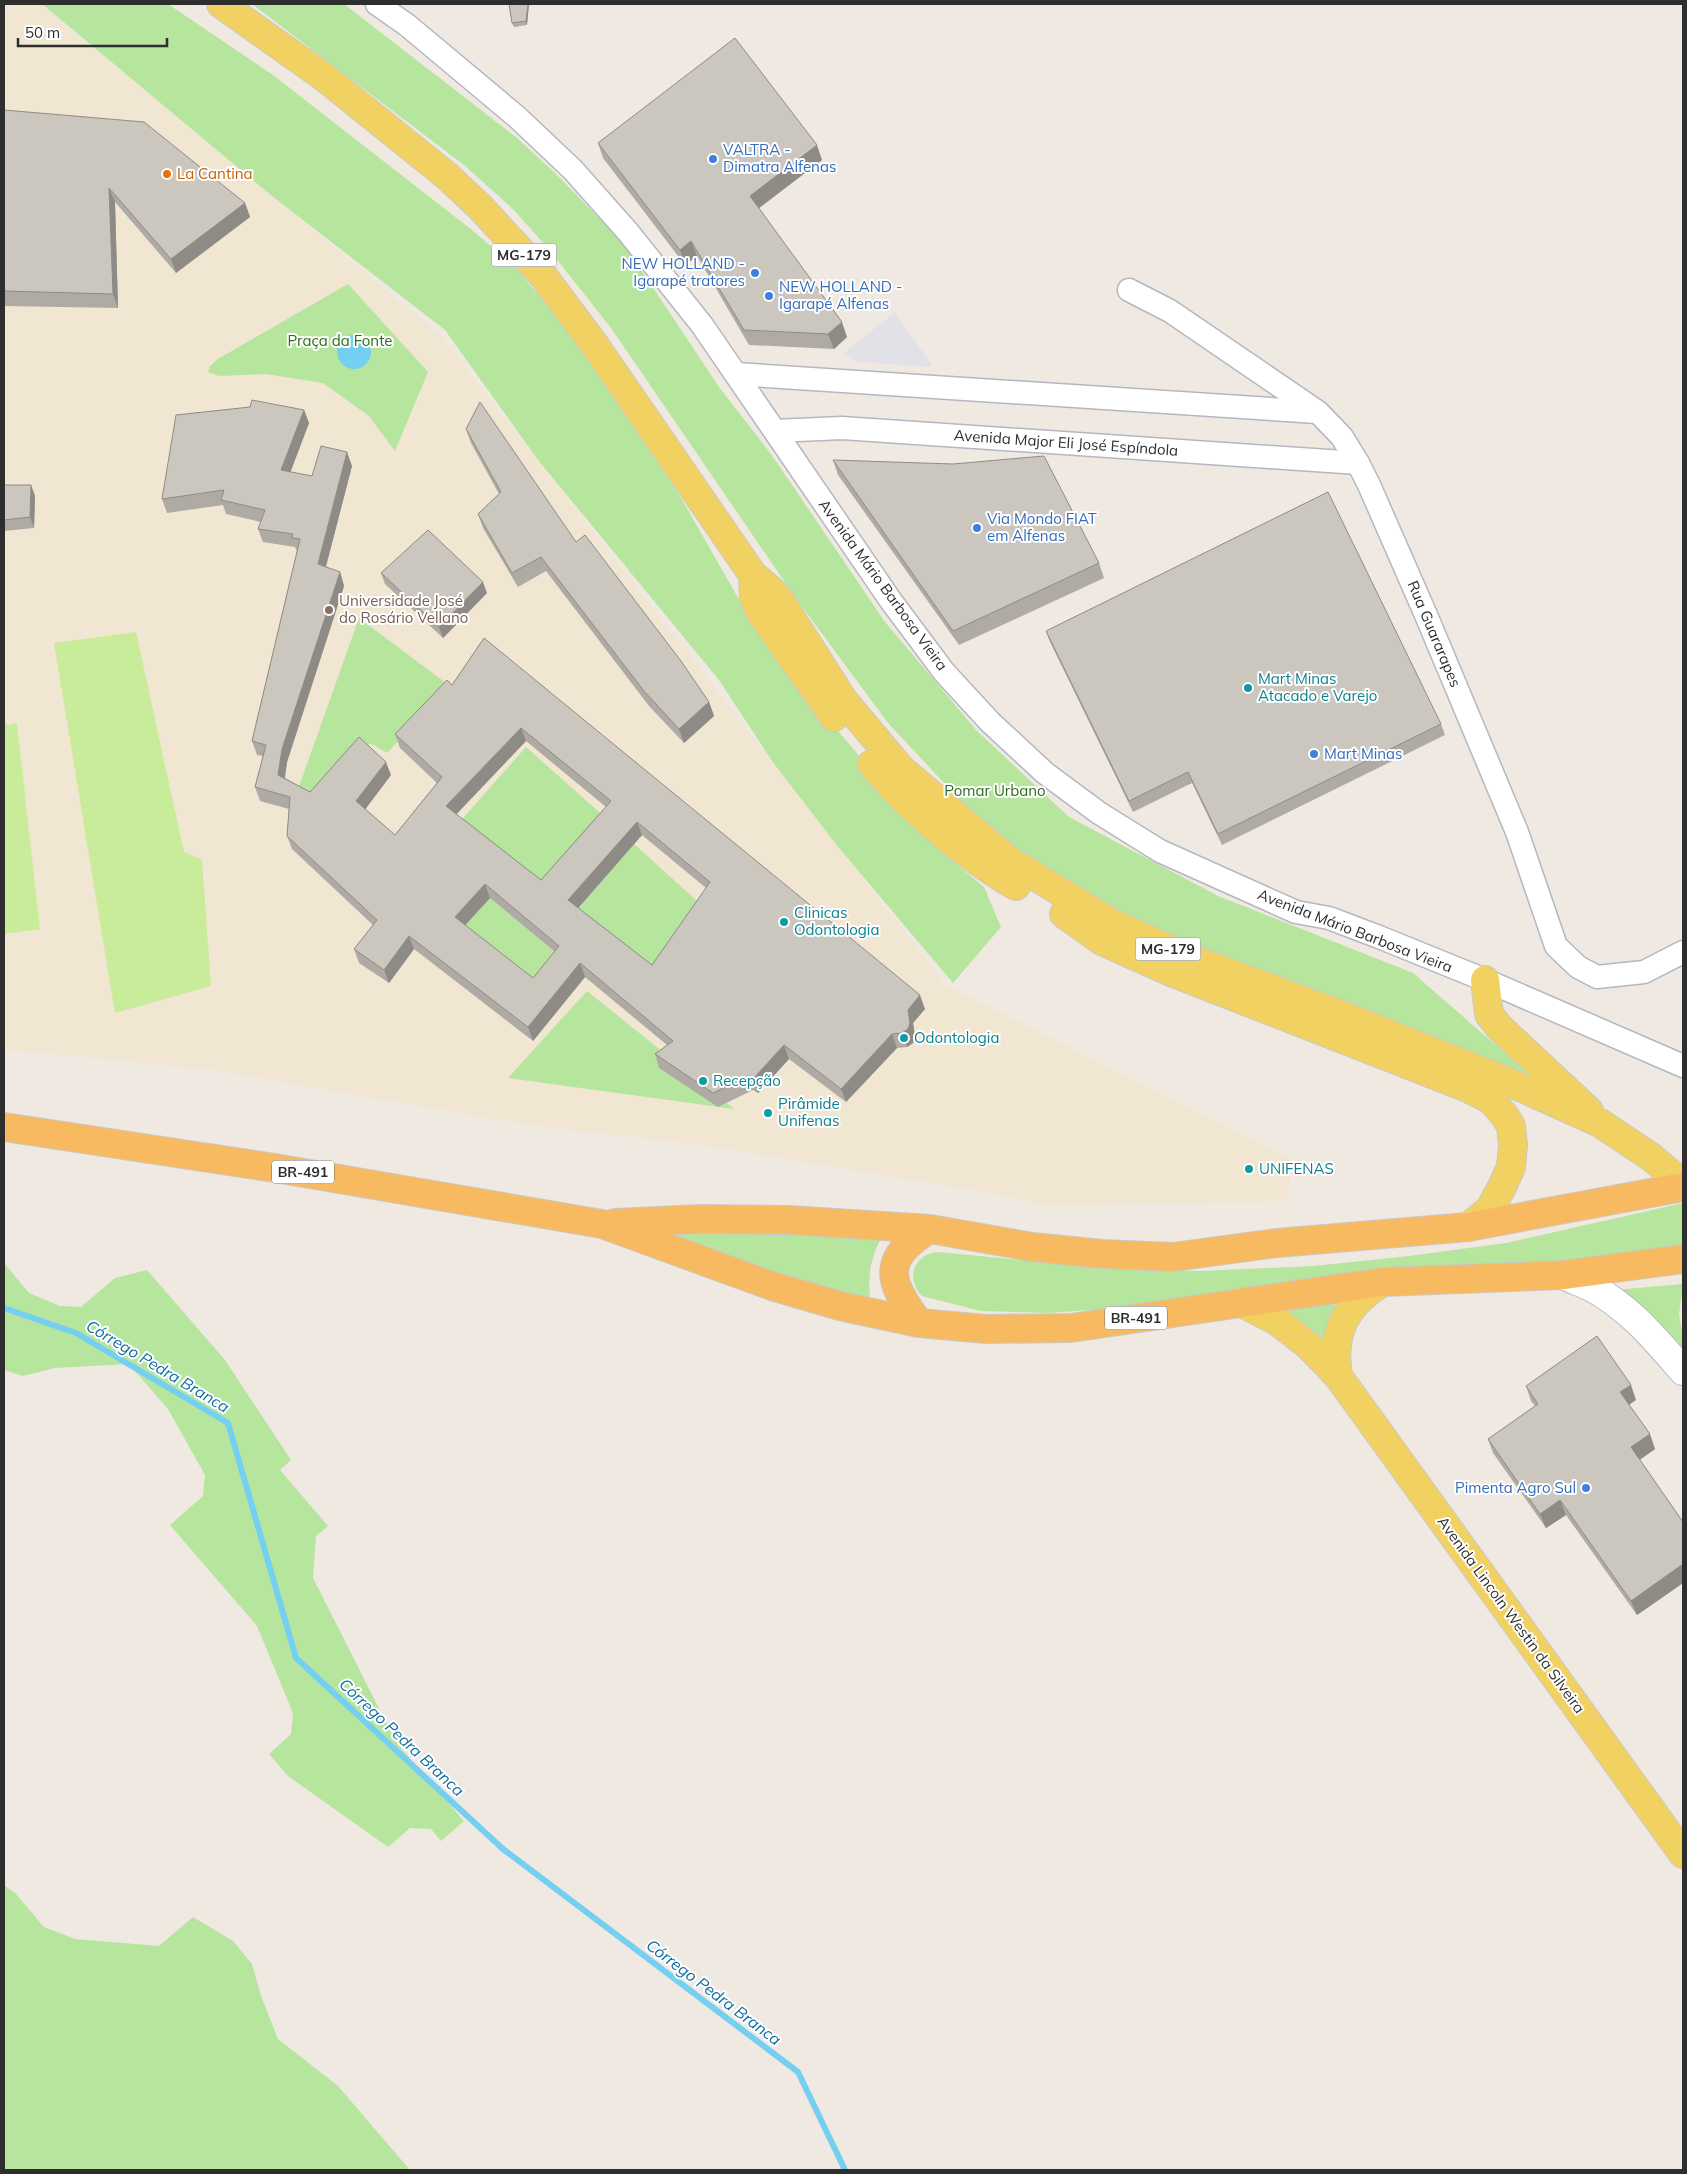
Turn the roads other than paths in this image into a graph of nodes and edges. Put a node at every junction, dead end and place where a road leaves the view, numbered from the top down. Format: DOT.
graph roads {
  1 [pos="221,4"];
  2 [pos="378,4"];
  3 [pos="1129,290"];
  4 [pos="736,374"];
  5 [pos="1318,412"];
  6 [pos="775,431"];
  7 [pos="1358,463"];
  8 [pos="753,576"];
  9 [pos="1683,952"];
  10 [pos="1485,980"];
  11 [pos="1683,1066"];
  12 [pos="1600,1123"];
  13 [pos="4,1127"];
  14 [pos="1683,1186"];
  15 [pos="602,1224"];
  16 [pos="1468,1227"];
  17 [pos="930,1229"];
  18 [pos="1683,1259"];
  19 [pos="1563,1275"];
  20 [pos="1383,1282"];
  21 [pos="1240,1302"];
  22 [pos="919,1323"];
  23 [pos="1683,1371"];
  24 [pos="1338,1376"];
  25 [pos="1683,1854"];
  1 -- 8 [label="main road, MG-179"];
  2 -- 4 [label="street, Avenida Mário Barbosa Vieira"];
  3 -- 5 [label="street, Rua Guararapes"];
  4 -- 5 [label="street"];
  4 -- 6 [label="street, Avenida Mário Barbosa Vieira"];
  5 -- 7 [label="street, Rua Guararapes"];
  6 -- 7 [label="street, Avenida Major Eli José Espíndola"];
  6 -- 10 [label="street, Avenida Mário Barbosa Vieira"];
  7 -- 9 [label="street, Rua Guararapes"];
  8 -- 12 [label="main road, MG-179"];
  8 -- 16 [label="main road, MG-179"];
  10 -- 11 [label="street, Avenida Mário Barbosa Vieira"];
  10 -- 12 [label="main road"];
  12 -- 14 [label="main road, MG-179"];
  13 -- 15 [label="highway, BR-491"];
  14 -- 16 [label="highway, BR-491"];
  15 -- 17 [label="highway, BR-491"];
  15 -- 22 [label="highway, BR-491"];
  16 -- 17 [label="highway, BR-491"];
  17 -- 22 [label="highway"];
  18 -- 19 [label="highway, BR-491"];
  19 -- 20 [label="highway, BR-491"];
  19 -- 23 [label="main road"];
  20 -- 21 [label="highway, BR-491"];
  20 -- 24 [label="main road"];
  21 -- 22 [label="highway, BR-491"];
  21 -- 24 [label="main road, Avenida Lincoln Westin da Silveira"];
  24 -- 25 [label="main road, Avenida Lincoln Westin da Silveira"];
}
